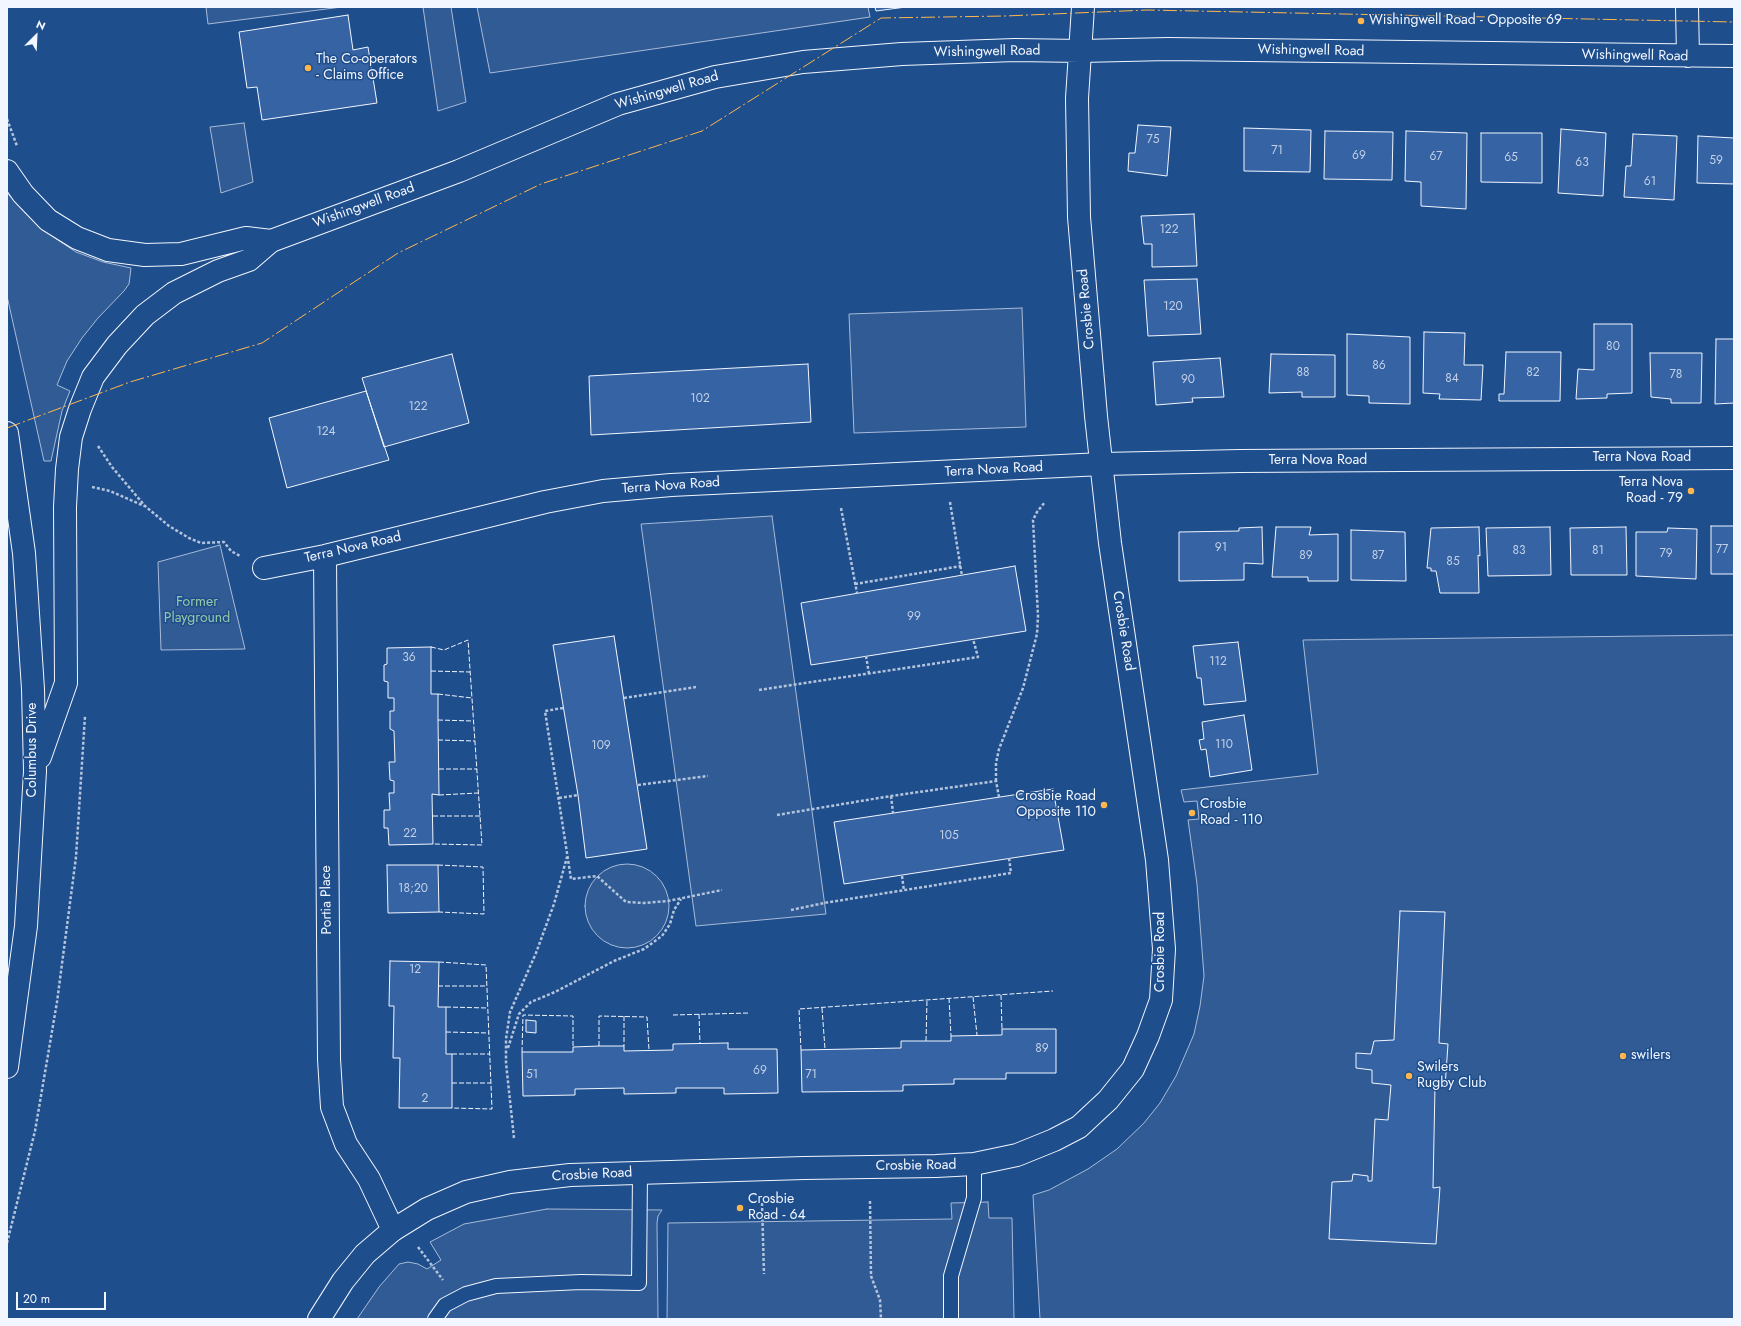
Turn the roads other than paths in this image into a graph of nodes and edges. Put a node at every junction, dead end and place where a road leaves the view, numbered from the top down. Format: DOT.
graph roads {
  1 [pos="1082,7"];
  2 [pos="1687,7"];
  3 [pos="1081,51"];
  4 [pos="1688,56"];
  5 [pos="1734,56"];
  6 [pos="7,171"];
  7 [pos="271,241"];
  8 [pos="7,433"];
  9 [pos="1734,458"];
  10 [pos="1102,464"];
  11 [pos="326,556"];
  12 [pos="264,568"];
  13 [pos="35,771"];
  14 [pos="7,1067"];
  15 [pos="974,1164"];
  16 [pos="640,1172"];
  17 [pos="393,1230"];
  18 [pos="319,1319"];
  19 [pos="435,1319"];
  20 [pos="951,1319"];
  1 -- 3 [label="street, Crosbie Road"];
  2 -- 4 [label="street"];
  3 -- 4 [label="street, Wishingwell Road"];
  3 -- 7 [label="street, Wishingwell Road"];
  3 -- 10 [label="street, Crosbie Road"];
  4 -- 5 [label="street, Wishingwell Road"];
  6 -- 7 [label="street"];
  7 -- 13 [label="street"];
  8 -- 13 [label="street, Columbus Drive"];
  9 -- 10 [label="street, Terra Nova Road"];
  10 -- 11 [label="street, Terra Nova Road"];
  10 -- 15 [label="street, Crosbie Road"];
  11 -- 12 [label="street, Terra Nova Road"];
  11 -- 17 [label="street, Portia Place"];
  13 -- 14 [label="street, Columbus Drive"];
  15 -- 16 [label="street, Crosbie Road"];
  15 -- 20 [label="lane"];
  16 -- 17 [label="street, Crosbie Road"];
  16 -- 19 [label="lane"];
  17 -- 18 [label="street, Crosbie Road"];
}
